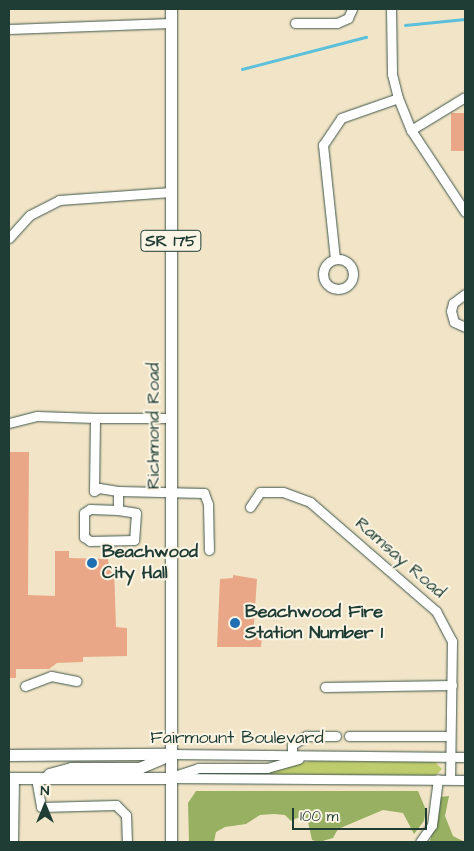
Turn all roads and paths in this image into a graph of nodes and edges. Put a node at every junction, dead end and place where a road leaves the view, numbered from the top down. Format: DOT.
graph roads {
  1 [pos="171,9"];
  2 [pos="352,9"];
  3 [pos="391,9"];
  4 [pos="295,22"];
  5 [pos="171,23"];
  6 [pos="9,29"];
  7 [pos="465,97"];
  8 [pos="398,98"];
  9 [pos="411,130"];
  10 [pos="171,192"];
  11 [pos="465,212"];
  12 [pos="9,238"];
  13 [pos="335,259"];
  14 [pos="465,294"];
  15 [pos="465,327"];
  16 [pos="95,418"];
  17 [pos="172,418"];
  18 [pos="9,422"];
  19 [pos="118,491"];
  20 [pos="172,492"];
  21 [pos="250,507"];
  22 [pos="118,510"];
  23 [pos="209,550"];
  24 [pos="77,681"];
  25 [pos="452,685"];
  26 [pos="26,686"];
  27 [pos="325,687"];
  28 [pos="336,736"];
  29 [pos="349,736"];
  30 [pos="450,736"];
  31 [pos="171,754"];
  32 [pos="9,755"];
  33 [pos="27,755"];
  34 [pos="292,756"];
  35 [pos="309,756"];
  36 [pos="450,757"];
  37 [pos="465,758"];
  38 [pos="9,759"];
  39 [pos="11,778"];
  40 [pos="36,778"];
  41 [pos="171,778"];
  42 [pos="438,779"];
  43 [pos="450,779"];
  44 [pos="465,780"];
  45 [pos="11,808"];
  46 [pos="13,842"];
  47 [pos="127,842"];
  48 [pos="171,842"];
  49 [pos="420,842"];
  1 -- 5 [label="main road, Richmond Road / SR 175"];
  2 -- 4 [label="street"];
  3 -- 8 [label="street"];
  5 -- 6 [label="street"];
  5 -- 10 [label="main road, Richmond Road / SR 175"];
  7 -- 9 [label="street"];
  8 -- 9 [label="street"];
  8 -- 13 [label="street"];
  9 -- 11 [label="street"];
  10 -- 12 [label="street"];
  10 -- 17 [label="main road, Richmond Road / SR 175"];
  14 -- 15 [label="street"];
  16 -- 17 [label="street"];
  16 -- 18 [label="street"];
  16 -- 19 [label="street"];
  17 -- 20 [label="main road, Richmond Road / SR 175"];
  19 -- 20 [label="street"];
  19 -- 22 [label="street"];
  20 -- 23 [label="street"];
  20 -- 31 [label="main road, Richmond Road / SR 175"];
  21 -- 25 [label="street, Ramsay Road"];
  22 -- 22 [label="street"];
  24 -- 26 [label="street"];
  25 -- 27 [label="street"];
  25 -- 30 [label="street, Ramsay Road"];
  28 -- 34 [label="street"];
  29 -- 30 [label="street"];
  30 -- 36 [label="street, Ramsay Road"];
  31 -- 33 [label="main road, Fairmount Boulevard"];
  31 -- 34 [label="street, Fairmount Boulevard"];
  31 -- 40 [label="main road"];
  31 -- 41 [label="main road, Richmond Road / SR 175"];
  32 -- 33 [label="main road, Fairmount Boulevard"];
  33 -- 38 [label="main road"];
  34 -- 35 [label="street, Fairmount Boulevard"];
  35 -- 36 [label="street, Fairmount Boulevard"];
  35 -- 41 [label="street"];
  36 -- 37 [label="street, Fairmount Boulevard"];
  36 -- 43 [label="street, Ramsay Road"];
  39 -- 40 [label="main road"];
  39 -- 45 [label="street"];
  40 -- 41 [label="main road"];
  40 -- 47 [label="street"];
  41 -- 42 [label="street"];
  41 -- 48 [label="main road, Richmond Road / SR 175"];
  42 -- 43 [label="street"];
  42 -- 49 [label="street"];
  43 -- 44 [label="street"];
  45 -- 46 [label="street"];
}
